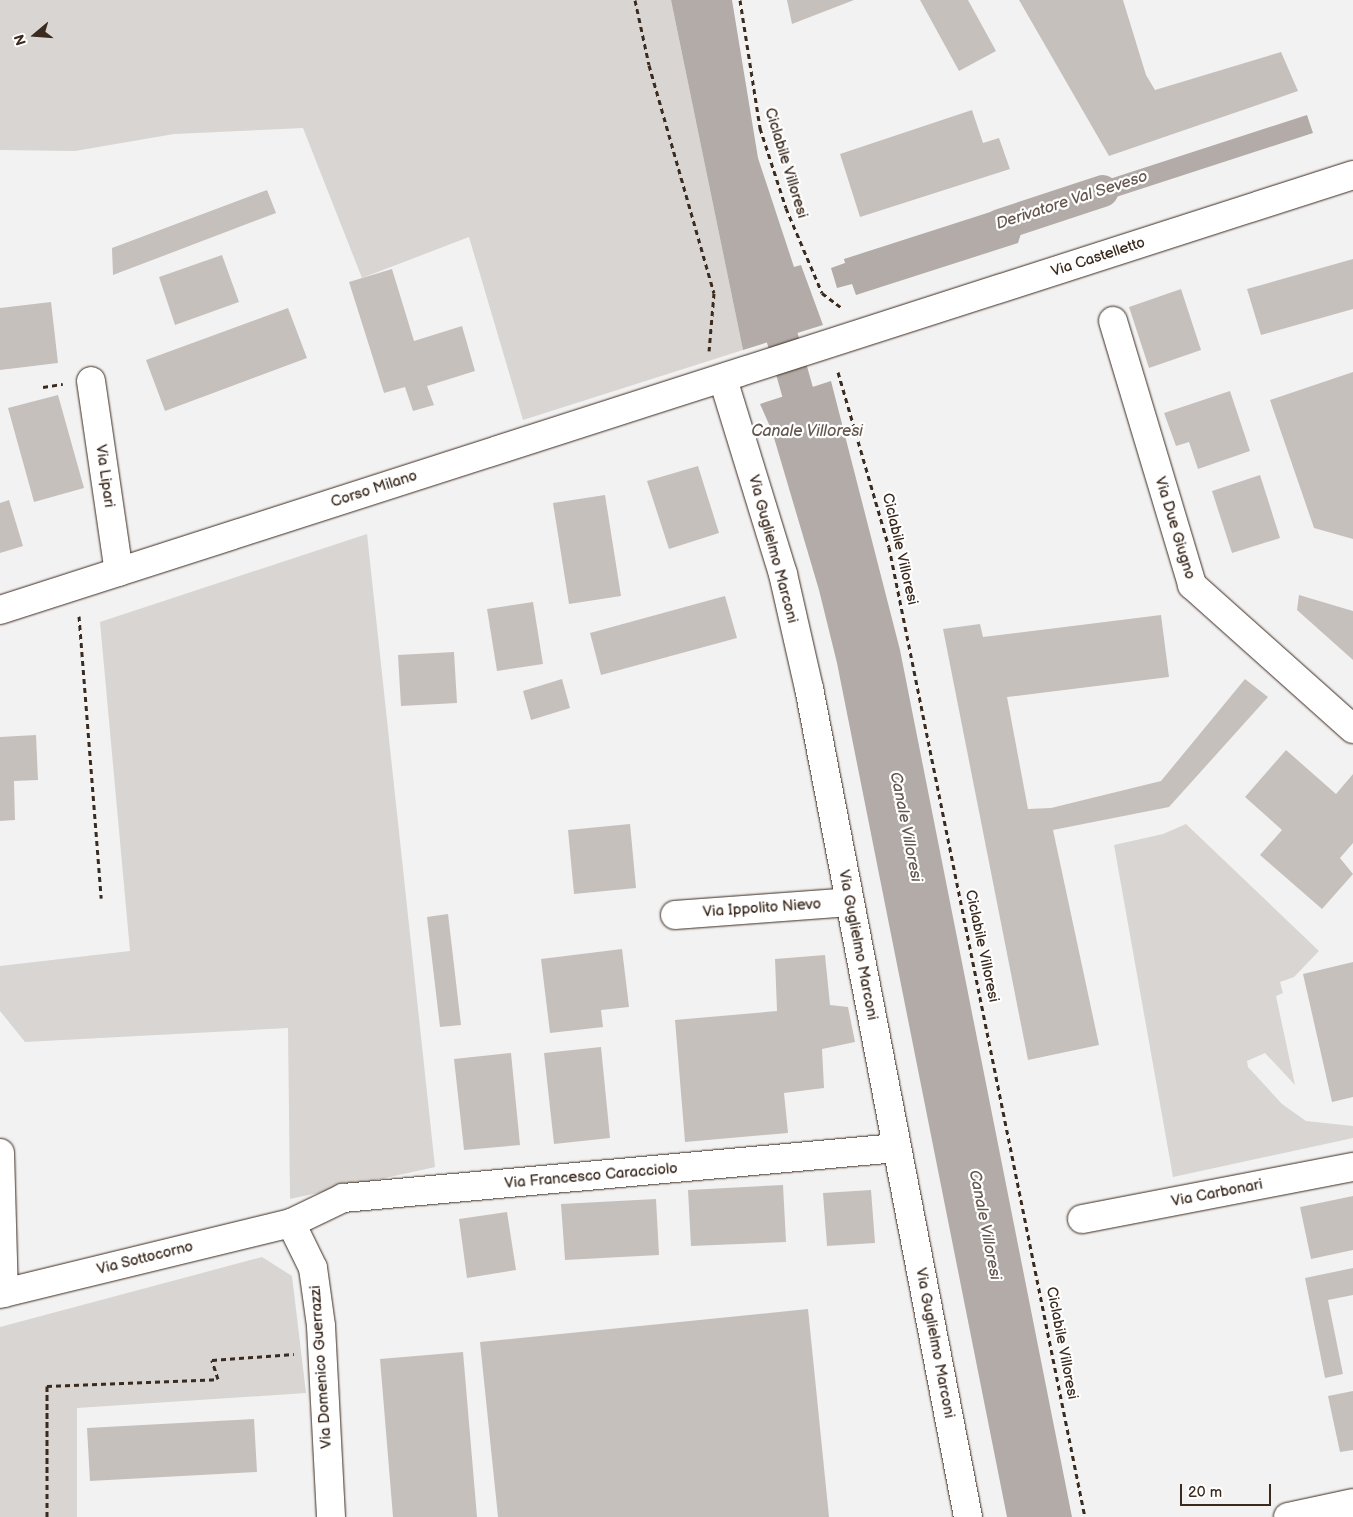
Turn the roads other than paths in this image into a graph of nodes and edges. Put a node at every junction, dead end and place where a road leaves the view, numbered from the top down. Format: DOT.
graph roads {
  1 [pos="1353,175"];
  2 [pos="1113,321"];
  3 [pos="749,371"];
  4 [pos="91,381"];
  5 [pos="714,382"];
  6 [pos="119,572"];
  7 [pos="0,610"];
  8 [pos="1353,729"];
  9 [pos="850,902"];
  10 [pos="675,915"];
  11 [pos="897,1148"];
  12 [pos="0,1154"];
  13 [pos="1353,1167"];
  14 [pos="1082,1220"];
  15 [pos="291,1223"];
  16 [pos="2,1293"];
  17 [pos="1353,1503"];
  18 [pos="331,1517"];
  19 [pos="968,1517"];
  20 [pos="1288,1517"];
  1 -- 3 [label="street, Via Castelletto"];
  2 -- 8 [label="street, Via Due Giugno"];
  3 -- 5 [label="street, Corso Milano"];
  4 -- 6 [label="street, Via Lipari"];
  5 -- 6 [label="street, Corso Milano"];
  5 -- 9 [label="street, Via Guglielmo Marconi"];
  6 -- 7 [label="street, Corso Milano"];
  9 -- 10 [label="street, Via Ippolito Nievo"];
  9 -- 11 [label="street, Via Guglielmo Marconi"];
  11 -- 15 [label="street, Via Francesco Caracciolo"];
  11 -- 19 [label="street, Via Guglielmo Marconi"];
  12 -- 16 [label="street"];
  13 -- 14 [label="street, Via Carbonari"];
  15 -- 16 [label="street, Via Sottocorno"];
  15 -- 18 [label="street, Via Domenico Guerrazzi"];
  17 -- 20 [label="street"];
}
